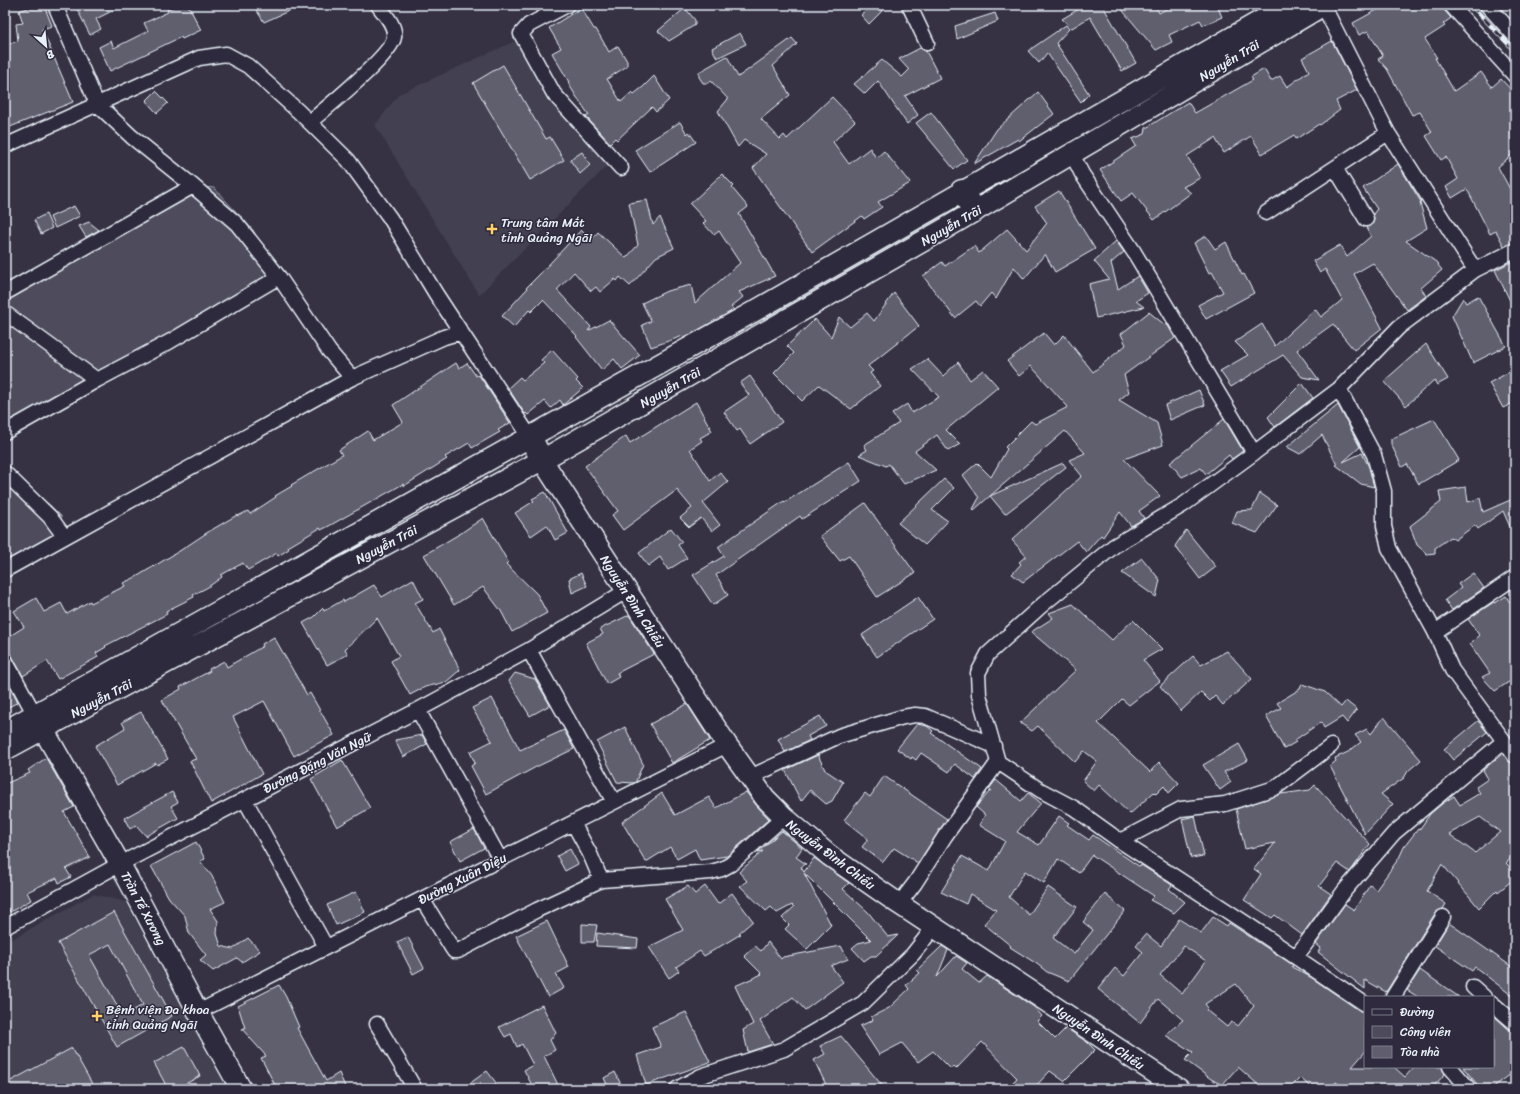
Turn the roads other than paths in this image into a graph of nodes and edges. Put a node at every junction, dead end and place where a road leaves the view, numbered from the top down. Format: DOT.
graph roads {
  1 [pos="378,5"];
  2 [pos="567,5"];
  3 [pos="909,5"];
  4 [pos="1288,5"];
  5 [pos="1324,5"];
  6 [pos="1451,5"];
  7 [pos="1487,5"];
  8 [pos="56,6"];
  9 [pos="1515,36"];
  10 [pos="927,43"];
  11 [pos="1515,76"];
  12 [pos="97,104"];
  13 [pos="310,122"];
  14 [pos="1388,133"];
  15 [pos="5,146"];
  16 [pos="1072,154"];
  17 [pos="621,168"];
  18 [pos="1335,168"];
  19 [pos="193,186"];
  20 [pos="962,191"];
  21 [pos="974,211"];
  22 [pos="1266,213"];
  23 [pos="1366,219"];
  24 [pos="1515,250"];
  25 [pos="1475,270"];
  26 [pos="279,277"];
  27 [pos="5,292"];
  28 [pos="5,313"];
  29 [pos="461,332"];
  30 [pos="352,378"];
  31 [pos="97,380"];
  32 [pos="1339,389"];
  33 [pos="5,432"];
  34 [pos="530,437"];
  35 [pos="1254,453"];
  36 [pos="542,460"];
  37 [pos="5,473"];
  38 [pos="64,536"];
  39 [pos="5,570"];
  40 [pos="1515,577"];
  41 [pos="626,591"];
  42 [pos="1435,632"];
  43 [pos="529,650"];
  44 [pos="5,660"];
  45 [pos="418,710"];
  46 [pos="39,722"];
  47 [pos="5,731"];
  48 [pos="726,745"];
  49 [pos="994,746"];
  50 [pos="1331,746"];
  51 [pos="1510,746"];
  52 [pos="5,750"];
  53 [pos="998,762"];
  54 [pos="750,777"];
  55 [pos="245,800"];
  56 [pos="614,802"];
  57 [pos="784,817"];
  58 [pos="573,823"];
  59 [pos="1120,842"];
  60 [pos="500,859"];
  61 [pos="120,864"];
  62 [pos="601,880"];
  63 [pos="422,899"];
  64 [pos="899,904"];
  65 [pos="1443,917"];
  66 [pos="5,927"];
  67 [pos="934,927"];
  68 [pos="326,947"];
  69 [pos="1296,957"];
  70 [pos="1473,987"];
  71 [pos="1394,996"];
  72 [pos="1483,996"];
  73 [pos="1364,1003"];
  74 [pos="1494,1005"];
  75 [pos="198,1012"];
  76 [pos="1515,1023"];
  77 [pos="377,1024"];
  78 [pos="1451,1068"];
  79 [pos="241,1089"];
  80 [pos="415,1089"];
  81 [pos="677,1089"];
  82 [pos="1179,1089"];
  83 [pos="1470,1089"];
  1 -- 13 [label="street"];
  2 -- 17 [label="street"];
  3 -- 10 [label="street"];
  4 -- 20 [label="main road, Nguyễn Trãi"];
  5 -- 14 [label="street"];
  5 -- 16 [label="main road, Nguyễn Trãi"];
  6 -- 11 [label="street"];
  7 -- 9 [label="street"];
  8 -- 12 [label="street"];
  12 -- 13 [label="street"];
  12 -- 15 [label="street"];
  12 -- 19 [label="street"];
  13 -- 29 [label="street"];
  14 -- 18 [label="street"];
  14 -- 25 [label="street"];
  16 -- 21 [label="main road, Nguyễn Trãi"];
  16 -- 35 [label="street"];
  18 -- 22 [label="street"];
  18 -- 23 [label="street"];
  19 -- 26 [label="street"];
  19 -- 27 [label="street"];
  20 -- 21 [label="main road"];
  20 -- 34 [label="main road, Nguyễn Trãi"];
  21 -- 36 [label="main road, Nguyễn Trãi"];
  24 -- 25 [label="street"];
  25 -- 32 [label="street"];
  26 -- 30 [label="street"];
  26 -- 31 [label="street"];
  28 -- 31 [label="street"];
  29 -- 30 [label="street"];
  29 -- 34 [label="street"];
  30 -- 38 [label="street"];
  31 -- 33 [label="street"];
  32 -- 35 [label="street"];
  32 -- 42 [label="street"];
  34 -- 36 [label="main road"];
  34 -- 46 [label="main road, Nguyễn Trãi"];
  35 -- 49 [label="street"];
  36 -- 41 [label="main road, Nguyễn Đình Chiểu"];
  36 -- 46 [label="main road, Nguyễn Trãi"];
  37 -- 38 [label="street"];
  38 -- 39 [label="street"];
  40 -- 42 [label="street"];
  41 -- 43 [label="street, Đường Đặng Văn Ngữ"];
  41 -- 48 [label="main road, Nguyễn Đình Chiểu"];
  42 -- 51 [label="street"];
  43 -- 45 [label="street, Đường Đặng Văn Ngữ"];
  43 -- 56 [label="street"];
  44 -- 46 [label="street"];
  45 -- 55 [label="street, Đường Đặng Văn Ngữ"];
  45 -- 60 [label="street"];
  46 -- 47 [label="main road, Nguyễn Trãi"];
  46 -- 52 [label="main road, Nguyễn Trãi"];
  46 -- 61 [label="main road, Trần Tế Xương"];
  48 -- 54 [label="main road, Nguyễn Đình Chiểu"];
  48 -- 56 [label="street, Đường Xuân Diệu"];
  49 -- 53 [label="street"];
  49 -- 54 [label="street"];
  50 -- 59 [label="street"];
  51 -- 69 [label="street"];
  53 -- 59 [label="street"];
  53 -- 64 [label="street"];
  54 -- 57 [label="main road, Nguyễn Đình Chiểu"];
  55 -- 61 [label="street, Đường Đặng Văn Ngữ"];
  55 -- 68 [label="street"];
  56 -- 58 [label="street, Đường Xuân Diệu"];
  57 -- 62 [label="street"];
  57 -- 64 [label="main road, Nguyễn Đình Chiểu"];
  58 -- 60 [label="street, Đường Xuân Diệu"];
  58 -- 62 [label="street"];
  59 -- 69 [label="street"];
  60 -- 63 [label="street, Đường Xuân Diệu"];
  61 -- 66 [label="street, Đường Đặng Văn Ngữ"];
  61 -- 75 [label="main road, Trần Tế Xương"];
  62 -- 63 [label="street"];
  63 -- 68 [label="street, Đường Xuân Diệu"];
  64 -- 67 [label="main road, Nguyễn Đình Chiểu"];
  65 -- 71 [label="street"];
  67 -- 81 [label="street"];
  67 -- 82 [label="main road, Nguyễn Đình Chiểu"];
  68 -- 75 [label="street, Đường Xuân Diệu"];
  69 -- 73 [label="street"];
  70 -- 72 [label="street"];
  74 -- 76 [label="street"];
  75 -- 79 [label="main road, Trần Tế Xương"];
  77 -- 80 [label="street"];
  78 -- 83 [label="street"];
}
